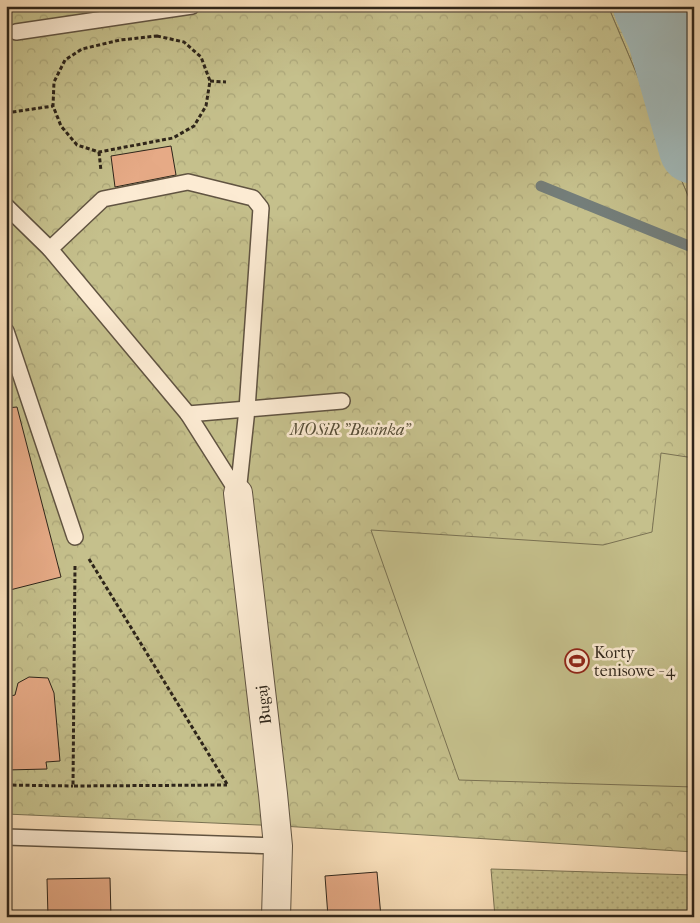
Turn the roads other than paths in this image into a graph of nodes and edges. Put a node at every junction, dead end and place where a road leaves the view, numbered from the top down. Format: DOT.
graph roads {
  1 [pos="192,6"];
  2 [pos="16,32"];
  3 [pos="6,206"];
  4 [pos="50,249"];
  5 [pos="6,331"];
  6 [pos="342,401"];
  7 [pos="247,409"];
  8 [pos="188,414"];
  9 [pos="238,493"];
  10 [pos="75,537"];
  11 [pos="6,837"];
  12 [pos="278,846"];
  13 [pos="276,917"];
  1 -- 2 [label="lane"];
  3 -- 4 [label="lane"];
  4 -- 7 [label="lane"];
  4 -- 8 [label="lane"];
  5 -- 10 [label="lane"];
  6 -- 7 [label="lane"];
  7 -- 8 [label="lane"];
  7 -- 9 [label="lane"];
  8 -- 9 [label="lane"];
  9 -- 12 [label="street, Bugaj"];
  11 -- 12 [label="lane"];
  12 -- 13 [label="street, Bugaj"];
}
